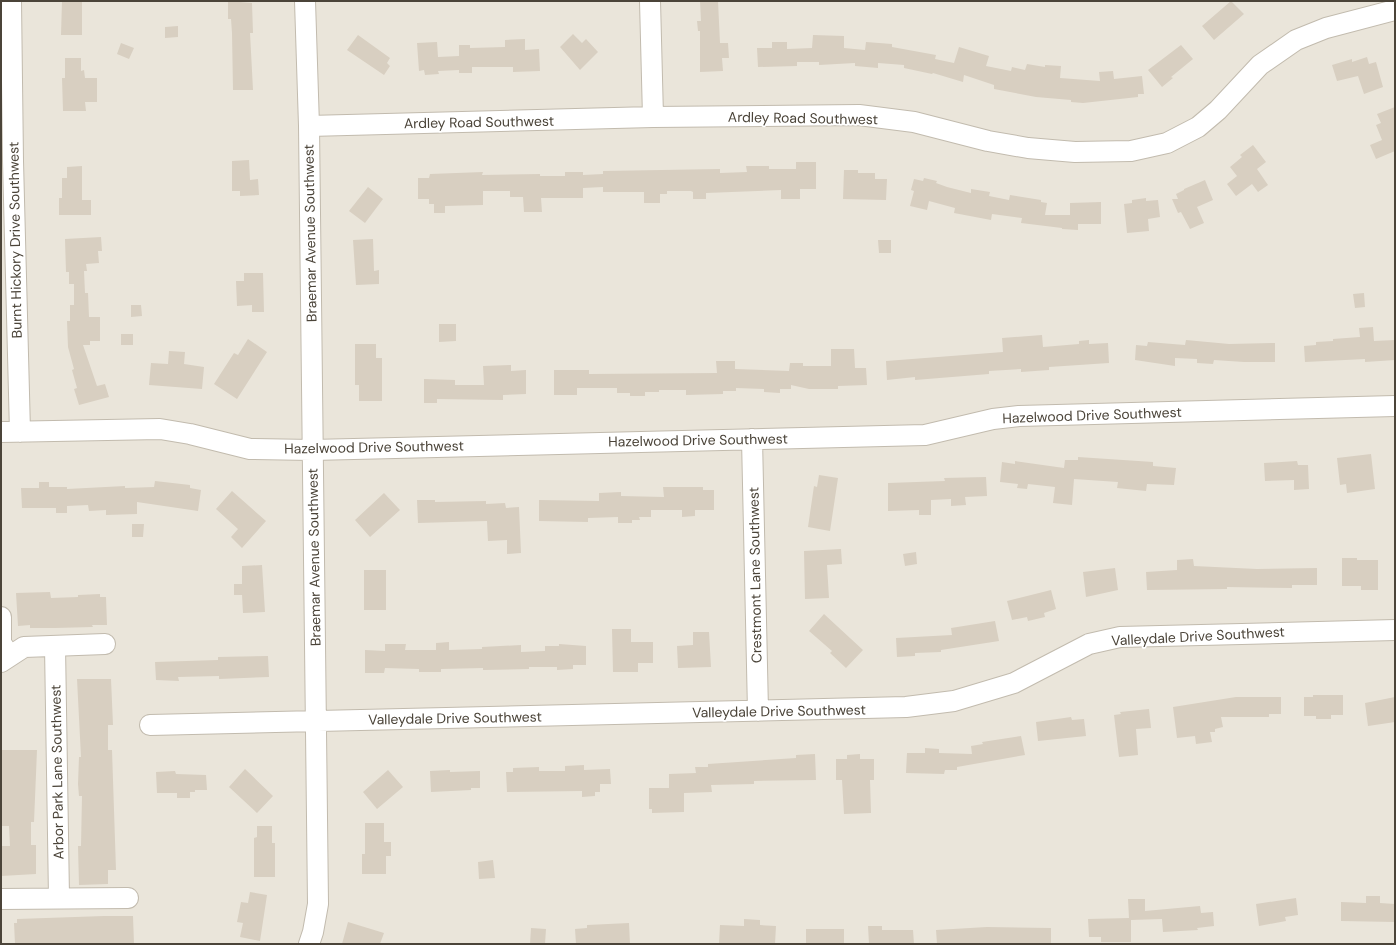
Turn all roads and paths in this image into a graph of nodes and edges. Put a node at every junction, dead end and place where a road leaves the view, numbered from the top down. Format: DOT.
graph roads {
  1 [pos="11,1"];
  2 [pos="305,1"];
  3 [pos="650,1"];
  4 [pos="1395,10"];
  5 [pos="653,117"];
  6 [pos="309,126"];
  7 [pos="7,163"];
  8 [pos="1395,406"];
  9 [pos="1,432"];
  10 [pos="20,432"];
  11 [pos="752,439"];
  12 [pos="312,450"];
  13 [pos="1,617"];
  14 [pos="1395,630"];
  15 [pos="104,644"];
  16 [pos="55,646"];
  17 [pos="5,659"];
  18 [pos="758,711"];
  19 [pos="317,721"];
  20 [pos="150,725"];
  21 [pos="59,898"];
  22 [pos="128,898"];
  23 [pos="1,899"];
  24 [pos="309,944"];
  1 -- 7 [label="street, Burnt Hickory Drive Southwest"];
  2 -- 6 [label="street, Braemar Avenue Southwest"];
  3 -- 5 [label="street"];
  4 -- 5 [label="street, Ardley Road Southwest"];
  5 -- 6 [label="street, Ardley Road Southwest"];
  6 -- 12 [label="street, Braemar Avenue Southwest"];
  7 -- 10 [label="street, Burnt Hickory Drive Southwest"];
  8 -- 11 [label="street, Hazelwood Drive Southwest"];
  9 -- 10 [label="street, Hazelwood Drive Southwest"];
  10 -- 12 [label="street, Hazelwood Drive Southwest"];
  11 -- 12 [label="street, Hazelwood Drive Southwest"];
  11 -- 18 [label="street, Crestmont Lane Southwest"];
  12 -- 19 [label="street, Braemar Avenue Southwest"];
  13 -- 17 [label="street"];
  14 -- 18 [label="street, Valleydale Drive Southwest"];
  15 -- 16 [label="street"];
  16 -- 17 [label="street"];
  16 -- 21 [label="street, Arbor Park Lane Southwest"];
  18 -- 19 [label="street, Valleydale Drive Southwest"];
  19 -- 20 [label="street, Valleydale Drive Southwest"];
  19 -- 24 [label="street, Braemar Avenue Southwest"];
  21 -- 22 [label="street"];
  21 -- 23 [label="street"];
}
